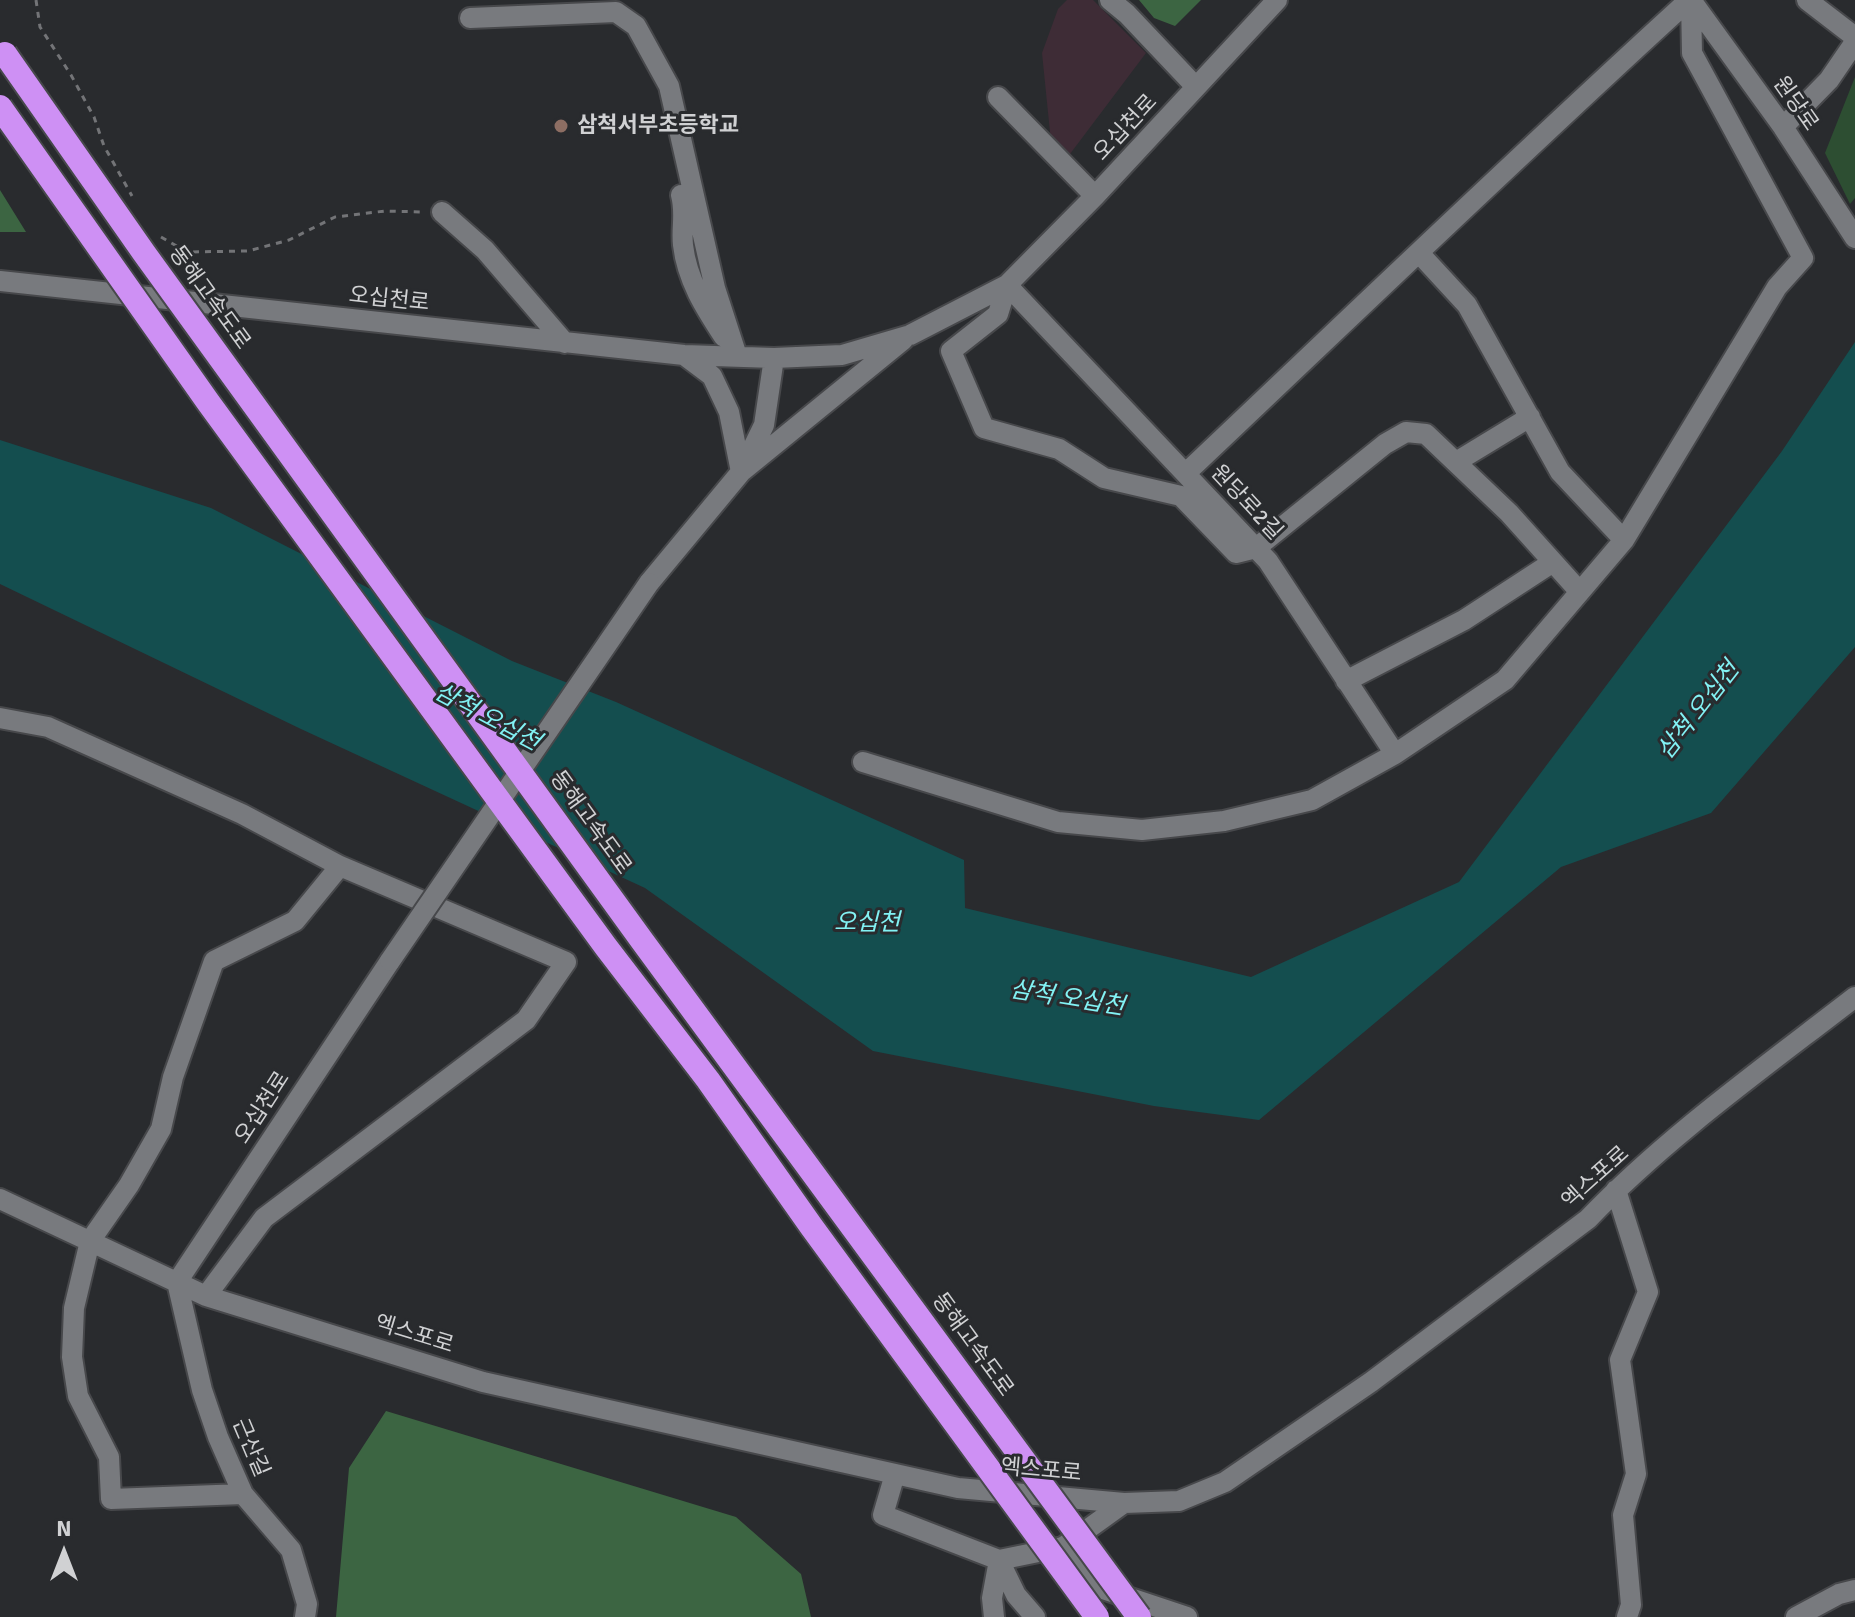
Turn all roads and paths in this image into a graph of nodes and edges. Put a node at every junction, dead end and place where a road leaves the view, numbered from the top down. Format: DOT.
graph roads {
  1 [pos="36,0"];
  2 [pos="1110,0"];
  3 [pos="1277,0"];
  4 [pos="1690,0"];
  5 [pos="1807,0"];
  6 [pos="470,18"];
  7 [pos="1855,40"];
  8 [pos="5,54"];
  9 [pos="1196,87"];
  10 [pos="998,97"];
  11 [pos="659,103"];
  12 [pos="0,107"];
  13 [pos="1783,127"];
  14 [pos="132,195"];
  15 [pos="1095,196"];
  16 [pos="442,212"];
  17 [pos="153,232"];
  18 [pos="1855,238"];
  19 [pos="1420,254"];
  20 [pos="0,281"];
  21 [pos="1007,285"];
  22 [pos="910,335"];
  23 [pos="565,343"];
  24 [pos="684,355"];
  25 [pos="737,356"];
  26 [pos="774,358"];
  27 [pos="1530,417"];
  28 [pos="1456,462"];
  29 [pos="741,472"];
  30 [pos="1186,473"];
  31 [pos="1624,540"];
  32 [pos="1256,548"];
  33 [pos="1553,562"];
  34 [pos="1580,592"];
  35 [pos="1346,681"];
  36 [pos="0,718"];
  37 [pos="1395,754"];
  38 [pos="863,762"];
  39 [pos="340,866"];
  40 [pos="1855,997"];
  41 [pos="1616,1190"];
  42 [pos="0,1199"];
  43 [pos="90,1241"];
  44 [pos="177,1282"];
  45 [pos="206,1296"];
  46 [pos="895,1474"];
  47 [pos="243,1494"];
  48 [pos="1124,1503"];
  49 [pos="1063,1547"];
  50 [pos="999,1560"];
  51 [pos="1855,1590"];
  52 [pos="305,1617"];
  53 [pos="994,1617"];
  54 [pos="1035,1617"];
  55 [pos="1097,1617"];
  56 [pos="1139,1617"];
  57 [pos="1187,1617"];
  58 [pos="1627,1617"];
  59 [pos="1796,1617"];
  1 -- 14 [label="path"];
  2 -- 9 [label="street"];
  3 -- 9 [label="street, 오십천로"];
  4 -- 13 [label="street, 원당로"];
  4 -- 19 [label="street, 원당로2길"];
  4 -- 31 [label="street"];
  5 -- 7 [label="street"];
  6 -- 25 [label="street"];
  7 -- 13 [label="street, 원당로"];
  8 -- 56 [label="highway, 동해고속도로, bridge"];
  9 -- 15 [label="street, 오십천로"];
  10 -- 15 [label="street"];
  11 -- 25 [label="street"];
  12 -- 55 [label="highway, bridge"];
  13 -- 18 [label="street, 원당로"];
  15 -- 21 [label="street, 오십천로"];
  16 -- 17 [label="path"];
  16 -- 23 [label="street"];
  19 -- 27 [label="street"];
  19 -- 30 [label="street, 원당로2길"];
  20 -- 23 [label="street, 오십천로"];
  21 -- 22 [label="street, 오십천로"];
  21 -- 30 [label="street"];
  21 -- 32 [label="street"];
  22 -- 26 [label="street, 오십천로"];
  22 -- 29 [label="street"];
  23 -- 24 [label="street, 오십천로"];
  24 -- 25 [label="street, 오십천로"];
  24 -- 29 [label="street"];
  25 -- 26 [label="street, 오십천로"];
  26 -- 29 [label="street"];
  27 -- 28 [label="street"];
  27 -- 31 [label="street"];
  28 -- 32 [label="street"];
  28 -- 33 [label="street"];
  29 -- 44 [label="street, 오십천로, bridge"];
  30 -- 32 [label="street, 원당로2길"];
  31 -- 34 [label="street"];
  32 -- 35 [label="street, 원당로2길"];
  33 -- 34 [label="street"];
  33 -- 35 [label="street"];
  34 -- 37 [label="street"];
  35 -- 37 [label="street, 원당로2길"];
  36 -- 39 [label="street"];
  37 -- 38 [label="street"];
  39 -- 43 [label="street"];
  39 -- 45 [label="street"];
  40 -- 41 [label="street, 엑스포로"];
  41 -- 48 [label="street, 엑스포로"];
  41 -- 58 [label="street"];
  42 -- 43 [label="street, 엑스포로"];
  43 -- 44 [label="street, 엑스포로"];
  43 -- 47 [label="street"];
  44 -- 45 [label="street, 엑스포로"];
  44 -- 47 [label="street, 근산길"];
  45 -- 46 [label="street, 엑스포로"];
  46 -- 48 [label="street, 엑스포로"];
  46 -- 50 [label="street"];
  47 -- 52 [label="street, 근산길"];
  48 -- 49 [label="street"];
  49 -- 50 [label="street"];
  49 -- 57 [label="street"];
  50 -- 53 [label="street"];
  50 -- 54 [label="street"];
  51 -- 59 [label="street"];
}
